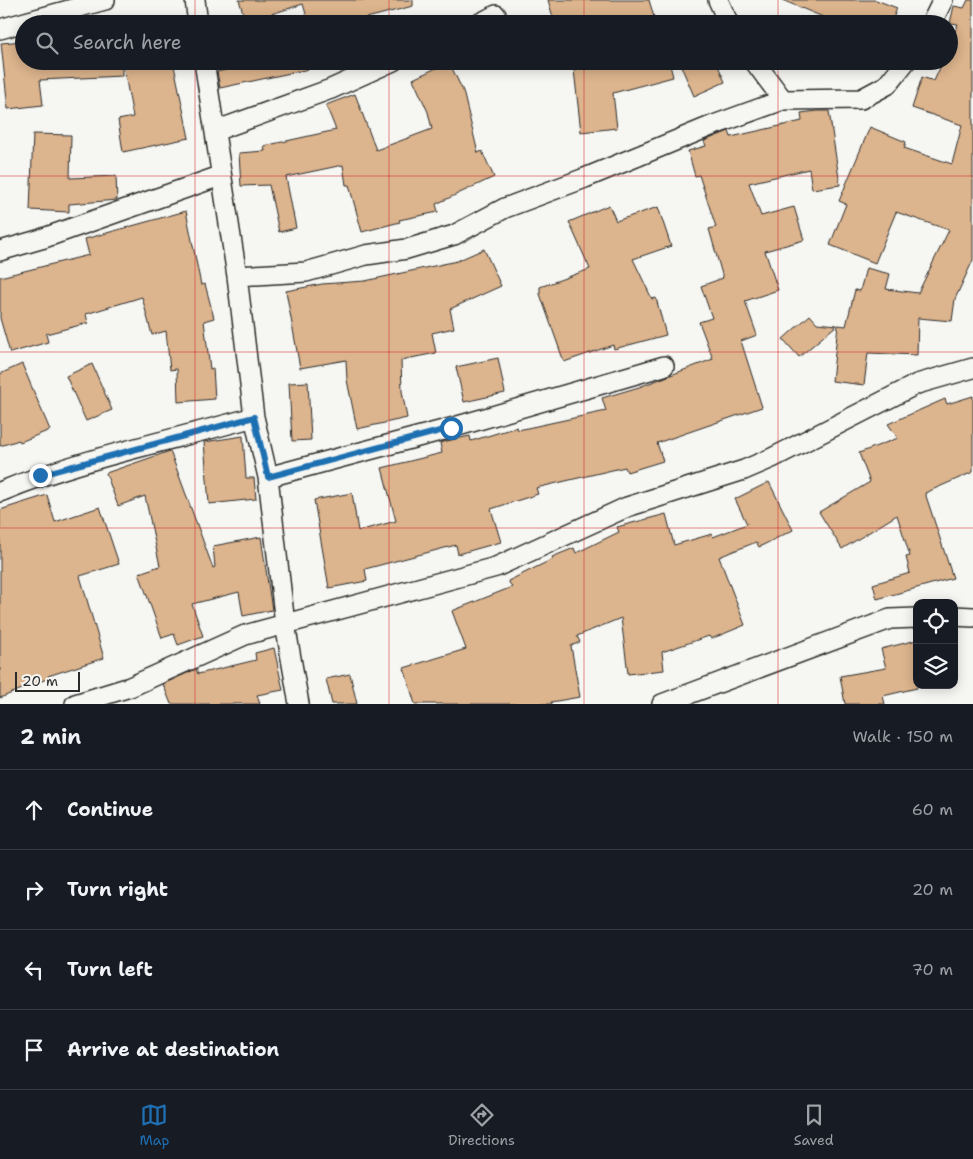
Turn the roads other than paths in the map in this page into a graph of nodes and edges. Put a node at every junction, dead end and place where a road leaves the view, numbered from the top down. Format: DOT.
graph roads {
  1 [pos="106,0"];
  2 [pos="195,0"];
  3 [pos="718,0"];
  4 [pos="943,0"];
  5 [pos="51,15"];
  6 [pos="197,15"];
  7 [pos="725,15"];
  8 [pos="936,15"];
  9 [pos="15,25"];
  10 [pos="0,29"];
  11 [pos="205,70"];
  12 [pos="373,70"];
  13 [pos="761,70"];
  14 [pos="899,70"];
  15 [pos="783,100"];
  16 [pos="215,132"];
  17 [pos="220,176"];
  18 [pos="0,251"];
  19 [pos="237,276"];
  20 [pos="664,366"];
  21 [pos="973,368"];
  22 [pos="254,417"];
  23 [pos="268,477"];
  24 [pos="0,492"];
  25 [pos="958,616"];
  26 [pos="973,617"];
  27 [pos="913,618"];
  28 [pos="284,624"];
  29 [pos="75,704"];
  30 [pos="299,704"];
  31 [pos="662,704"];
  1 -- 5 [label="street"];
  2 -- 6 [label="street"];
  3 -- 7 [label="street"];
  4 -- 8 [label="street"];
  9 -- 10 [label="street"];
  11 -- 16 [label="street"];
  12 -- 16 [label="street"];
  13 -- 15 [label="street"];
  14 -- 15 [label="street"];
  15 -- 19 [label="street"];
  16 -- 17 [label="street"];
  17 -- 18 [label="street"];
  17 -- 19 [label="street"];
  19 -- 22 [label="street"];
  20 -- 23 [label="street"];
  21 -- 28 [label="street"];
  22 -- 23 [label="street"];
  22 -- 24 [label="street"];
  23 -- 28 [label="street"];
  25 -- 26 [label="street"];
  27 -- 31 [label="street"];
  28 -- 29 [label="street"];
  28 -- 30 [label="street"];
}
